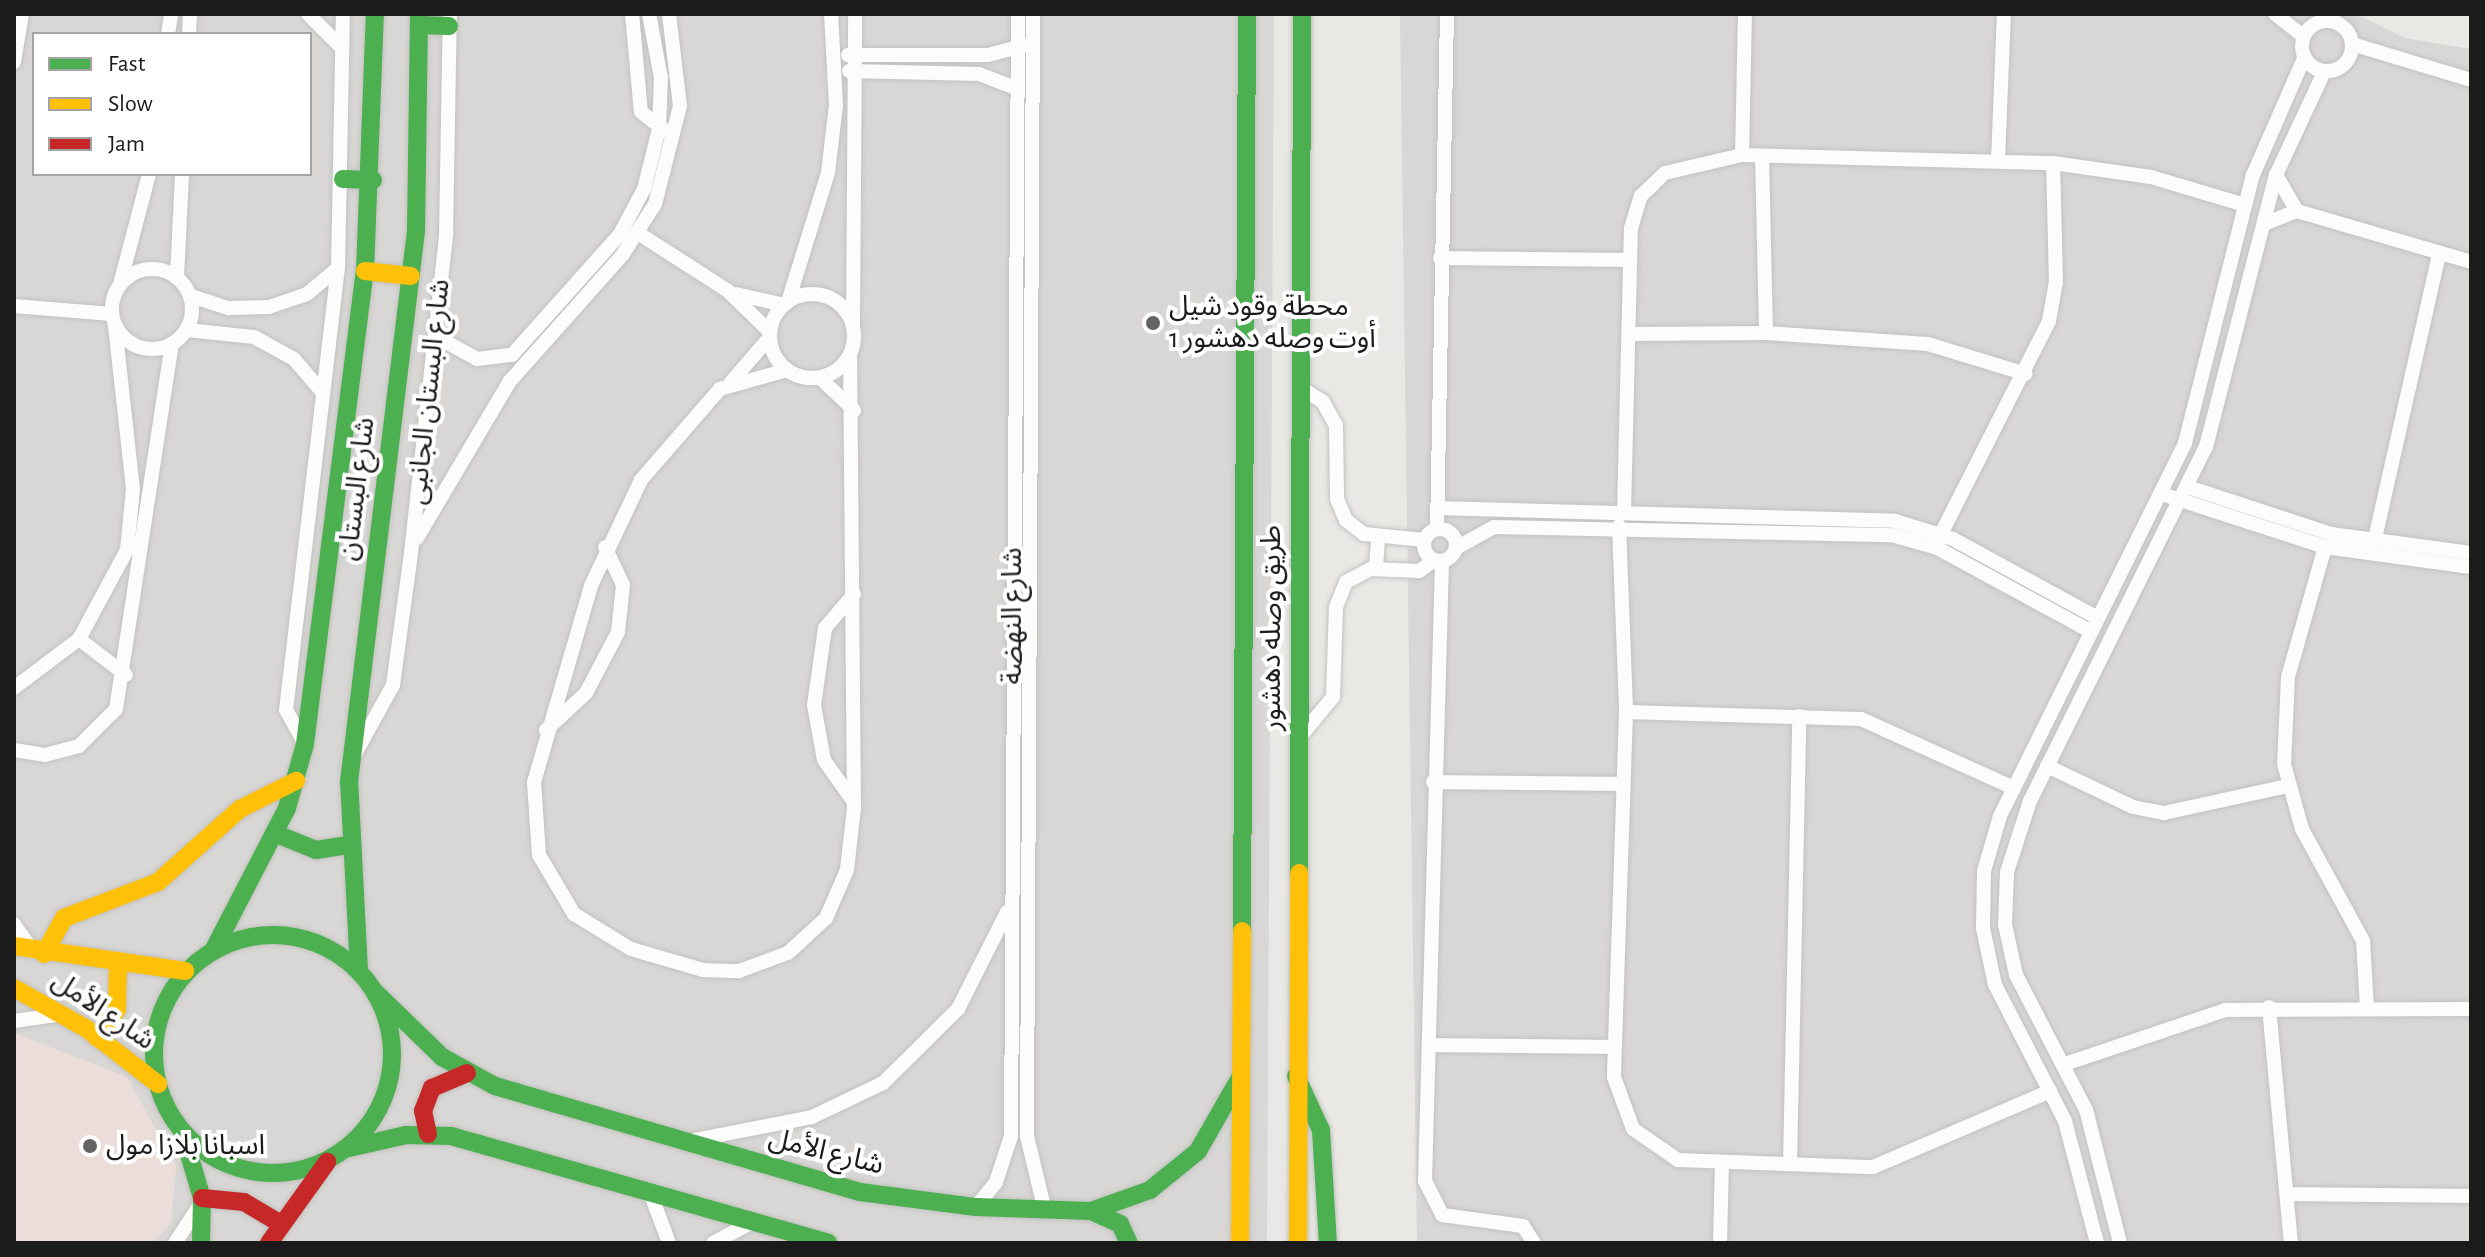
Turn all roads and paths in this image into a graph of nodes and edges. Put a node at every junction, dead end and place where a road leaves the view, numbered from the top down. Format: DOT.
graph roads {
  1 [pos="182,14"];
  2 [pos="191,14"];
  3 [pos="308,14"];
  4 [pos="343,14"];
  5 [pos="375,14"];
  6 [pos="632,14"];
  7 [pos="649,14"];
  8 [pos="669,14"];
  9 [pos="831,14"];
  10 [pos="855,14"];
  11 [pos="1018,14"];
  12 [pos="1033,14"];
  13 [pos="1247,14"];
  14 [pos="1302,14"];
  15 [pos="1447,14"];
  16 [pos="1745,14"];
  17 [pos="2004,14"];
  18 [pos="2275,14"];
  19 [pos="18,15"];
  20 [pos="419,20"];
  21 [pos="450,20"];
  22 [pos="2303,36"];
  23 [pos="1025,44"];
  24 [pos="2352,44"];
  25 [pos="341,47"];
  26 [pos="836,55"];
  27 [pos="856,55"];
  28 [pos="2304,58"];
  29 [pos="14,62"];
  30 [pos="837,71"];
  31 [pos="856,71"];
  32 [pos="2324,72"];
  33 [pos="2471,80"];
  34 [pos="1018,89"];
  35 [pos="659,129"];
  36 [pos="678,133"];
  37 [pos="1742,155"];
  38 [pos="1762,156"];
  39 [pos="1998,161"];
  40 [pos="2053,163"];
  41 [pos="2276,175"];
  42 [pos="148,176"];
  43 [pos="182,176"];
  44 [pos="343,179"];
  45 [pos="373,180"];
  46 [pos="2245,205"];
  47 [pos="2297,211"];
  48 [pos="2264,224"];
  49 [pos="638,233"];
  50 [pos="2439,255"];
  51 [pos="1440,258"];
  52 [pos="1627,260"];
  53 [pos="2471,262"];
  54 [pos="338,268"];
  55 [pos="365,271"];
  56 [pos="411,276"];
  57 [pos="177,277"];
  58 [pos="120,284"];
  59 [pos="728,291"];
  60 [pos="191,296"];
  61 [pos="786,303"];
  62 [pos="14,306"];
  63 [pos="114,320"];
  64 [pos="853,326"];
  65 [pos="187,330"];
  66 [pos="1766,333"];
  67 [pos="770,334"];
  68 [pos="1629,334"];
  69 [pos="437,337"];
  70 [pos="172,345"];
  71 [pos="850,354"];
  72 [pos="787,370"];
  73 [pos="2026,374"];
  74 [pos="820,378"];
  75 [pos="731,382"];
  76 [pos="1301,388"];
  77 [pos="323,393"];
  78 [pos="854,410"];
  79 [pos="2188,487"];
  80 [pos="2162,494"];
  81 [pos="2182,502"];
  82 [pos="1437,508"];
  83 [pos="1622,519"];
  84 [pos="1431,534"];
  85 [pos="1941,534"];
  86 [pos="1378,537"];
  87 [pos="2374,543"];
  88 [pos="605,547"];
  89 [pos="2325,547"];
  90 [pos="1456,548"];
  91 [pos="411,553"];
  92 [pos="2471,553"];
  93 [pos="1438,561"];
  94 [pos="2471,567"];
  95 [pos="1376,568"];
  96 [pos="854,594"];
  97 [pos="2092,624"];
  98 [pos="79,639"];
  99 [pos="126,675"];
  100 [pos="14,688"];
  101 [pos="1626,712"];
  102 [pos="1799,716"];
  103 [pos="546,730"];
  104 [pos="1300,737"];
  105 [pos="305,744"];
  106 [pos="14,750"];
  107 [pos="352,757"];
  108 [pos="2047,766"];
  109 [pos="296,781"];
  110 [pos="1433,782"];
  111 [pos="1622,784"];
  112 [pos="2288,786"];
  113 [pos="2014,788"];
  114 [pos="854,802"];
  115 [pos="1022,807"];
  116 [pos="274,833"];
  117 [pos="348,845"];
  118 [pos="1011,904"];
  119 [pos="14,924"];
  120 [pos="14,946"];
  121 [pos="214,949"];
  122 [pos="39,953"];
  123 [pos="118,965"];
  124 [pos="359,970"];
  125 [pos="185,971"];
  126 [pos="14,988"];
  127 [pos="376,993"];
  128 [pos="2269,1007"];
  129 [pos="2367,1008"];
  130 [pos="2471,1009"];
  131 [pos="63,1014"];
  132 [pos="14,1021"];
  133 [pos="97,1038"];
  134 [pos="1431,1045"];
  135 [pos="1613,1047"];
  136 [pos="2065,1064"];
  137 [pos="1243,1072"];
  138 [pos="467,1073"];
  139 [pos="1296,1076"];
  140 [pos="158,1084"];
  141 [pos="2050,1091"];
  142 [pos="169,1110"];
  143 [pos="428,1134"];
  144 [pos="668,1141"];
  145 [pos="345,1149"];
  146 [pos="329,1160"];
  147 [pos="1722,1163"];
  148 [pos="1790,1164"];
  149 [pos="2287,1194"];
  150 [pos="651,1195"];
  151 [pos="2471,1196"];
  152 [pos="202,1198"];
  153 [pos="976,1207"];
  154 [pos="1045,1211"];
  155 [pos="1091,1211"];
  156 [pos="281,1224"];
  157 [pos="748,1224"];
  158 [pos="175,1243"];
  159 [pos="201,1243"];
  160 [pos="269,1243"];
  161 [pos="669,1243"];
  162 [pos="713,1243"];
  163 [pos="828,1243"];
  164 [pos="1129,1243"];
  165 [pos="1240,1243"];
  166 [pos="1298,1243"];
  167 [pos="1328,1243"];
  168 [pos="1534,1243"];
  169 [pos="1720,1243"];
  170 [pos="2097,1243"];
  171 [pos="2120,1243"];
  172 [pos="2291,1243"];
  1 -- 2 [label="street"];
  3 -- 25 [label="street"];
  4 -- 25 [label="street"];
  5 -- 45 [label="main road, شارع البستان"];
  6 -- 35 [label="street"];
  7 -- 35 [label="street"];
  8 -- 36 [label="street"];
  9 -- 26 [label="street"];
  10 -- 27 [label="street"];
  11 -- 23 [label="street, شارع النهضة"];
  12 -- 23 [label="street, شارع النهضة"];
  13 -- 137 [label="main road, طريق وصله دهشور"];
  14 -- 76 [label="main road, طريق وصله دهشور"];
  15 -- 51 [label="street"];
  16 -- 37 [label="street"];
  17 -- 39 [label="street"];
  18 -- 22 [label="street"];
  19 -- 29 [label="street"];
  20 -- 21 [label="main road"];
  20 -- 56 [label="main road, شارع البستان"];
  21 -- 69 [label="street, شارع البستان الجانبى"];
  22 -- 24 [label="street"];
  22 -- 28 [label="street"];
  23 -- 27 [label="street"];
  23 -- 34 [label="street, شارع النهضة"];
  23 -- 115 [label="street, شارع النهضة"];
  24 -- 32 [label="street"];
  24 -- 33 [label="street"];
  25 -- 44 [label="street"];
  26 -- 27 [label="street"];
  26 -- 30 [label="street"];
  27 -- 31 [label="street"];
  28 -- 32 [label="street"];
  28 -- 46 [label="street"];
  30 -- 31 [label="street"];
  30 -- 61 [label="street"];
  31 -- 34 [label="street"];
  31 -- 64 [label="street"];
  32 -- 41 [label="street"];
  34 -- 115 [label="street, شارع النهضة"];
  35 -- 36 [label="street"];
  35 -- 69 [label="street"];
  36 -- 49 [label="street"];
  37 -- 38 [label="street"];
  37 -- 52 [label="street"];
  38 -- 39 [label="street"];
  38 -- 66 [label="street"];
  39 -- 40 [label="street"];
  40 -- 46 [label="street"];
  40 -- 73 [label="street"];
  41 -- 47 [label="street"];
  41 -- 48 [label="street"];
  42 -- 58 [label="street"];
  43 -- 57 [label="street"];
  44 -- 45 [label="main road"];
  44 -- 54 [label="street"];
  45 -- 55 [label="main road, شارع البستان"];
  46 -- 80 [label="street"];
  47 -- 48 [label="street"];
  47 -- 50 [label="street"];
  48 -- 79 [label="street"];
  49 -- 59 [label="street"];
  49 -- 91 [label="street"];
  50 -- 53 [label="street"];
  50 -- 87 [label="street"];
  51 -- 52 [label="street"];
  51 -- 82 [label="street"];
  52 -- 68 [label="street"];
  54 -- 60 [label="street"];
  54 -- 77 [label="street"];
  55 -- 56 [label="main road"];
  55 -- 105 [label="main road, شارع البستان"];
  56 -- 107 [label="main road, شارع البستان"];
  57 -- 58 [label="street"];
  57 -- 60 [label="street"];
  58 -- 63 [label="street"];
  59 -- 61 [label="street"];
  59 -- 67 [label="street"];
  60 -- 65 [label="street"];
  61 -- 64 [label="street"];
  61 -- 67 [label="street"];
  62 -- 63 [label="street"];
  63 -- 70 [label="street"];
  63 -- 98 [label="street"];
  64 -- 71 [label="street"];
  65 -- 70 [label="street"];
  65 -- 77 [label="street"];
  66 -- 68 [label="street"];
  66 -- 73 [label="street"];
  67 -- 72 [label="street"];
  67 -- 75 [label="street"];
  68 -- 83 [label="street"];
  69 -- 91 [label="street, شارع البستان الجانبى"];
  70 -- 99 [label="street"];
  71 -- 74 [label="street"];
  71 -- 78 [label="street"];
  72 -- 74 [label="street"];
  72 -- 75 [label="street"];
  73 -- 85 [label="street"];
  74 -- 78 [label="street"];
  75 -- 88 [label="street"];
  76 -- 86 [label="street"];
  76 -- 104 [label="main road, طريق وصله دهشور"];
  77 -- 105 [label="street"];
  78 -- 96 [label="street"];
  79 -- 81 [label="street"];
  79 -- 87 [label="street"];
  80 -- 81 [label="street"];
  80 -- 97 [label="street"];
  81 -- 89 [label="street"];
  81 -- 108 [label="street"];
  82 -- 83 [label="street"];
  82 -- 84 [label="street"];
  83 -- 85 [label="street"];
  83 -- 90 [label="street"];
  83 -- 97 [label="street"];
  83 -- 101 [label="street"];
  84 -- 86 [label="street"];
  84 -- 90 [label="street"];
  84 -- 93 [label="street"];
  85 -- 97 [label="street"];
  86 -- 95 [label="street"];
  87 -- 92 [label="street"];
  88 -- 103 [label="street"];
  88 -- 103 [label="street"];
  89 -- 94 [label="street"];
  89 -- 112 [label="street"];
  90 -- 93 [label="street"];
  91 -- 107 [label="street, شارع البستان الجانبى"];
  93 -- 95 [label="street"];
  93 -- 110 [label="street"];
  95 -- 104 [label="street"];
  96 -- 114 [label="street"];
  96 -- 114 [label="street"];
  97 -- 113 [label="street"];
  98 -- 99 [label="street"];
  98 -- 100 [label="street"];
  99 -- 106 [label="street"];
  101 -- 102 [label="street"];
  101 -- 111 [label="street"];
  102 -- 113 [label="street"];
  102 -- 148 [label="street"];
  103 -- 114 [label="street"];
  104 -- 139 [label="main road, طريق وصله دهشور"];
  105 -- 109 [label="main road, شارع البستان"];
  107 -- 117 [label="main road, شارع البستان"];
  108 -- 112 [label="street"];
  108 -- 136 [label="street"];
  109 -- 116 [label="main road, شارع البستان"];
  109 -- 122 [label="main road"];
  110 -- 111 [label="street"];
  110 -- 134 [label="street"];
  111 -- 135 [label="street"];
  112 -- 129 [label="street"];
  113 -- 141 [label="street"];
  115 -- 118 [label="street, شارع النهضة"];
  115 -- 154 [label="street, شارع النهضة"];
  116 -- 117 [label="main road"];
  116 -- 121 [label="main road, شارع البستان"];
  117 -- 124 [label="main road, شارع البستان"];
  118 -- 144 [label="street"];
  118 -- 153 [label="street, شارع النهضة"];
  119 -- 122 [label="street"];
  120 -- 122 [label="main road, شارع الأمل"];
  121 -- 124 [label="main road"];
  121 -- 125 [label="main road"];
  122 -- 123 [label="main road, شارع الأمل"];
  123 -- 125 [label="main road, شارع الأمل"];
  123 -- 133 [label="main road"];
  124 -- 127 [label="main road"];
  125 -- 140 [label="main road"];
  126 -- 131 [label="main road, شارع الأمل"];
  127 -- 138 [label="main road, شارع الأمل"];
  127 -- 145 [label="main road"];
  128 -- 129 [label="street"];
  128 -- 136 [label="street"];
  128 -- 149 [label="street"];
  129 -- 130 [label="street"];
  131 -- 132 [label="street"];
  131 -- 133 [label="main road, شارع الأمل"];
  133 -- 140 [label="main road, شارع الأمل"];
  134 -- 135 [label="street"];
  134 -- 168 [label="street"];
  135 -- 147 [label="street"];
  136 -- 171 [label="street"];
  137 -- 155 [label="main road, شارع الأمل"];
  137 -- 165 [label="main road, طريق وصله دهشور"];
  138 -- 143 [label="main road"];
  138 -- 144 [label="main road, شارع الأمل"];
  139 -- 166 [label="main road, طريق وصله دهشور"];
  139 -- 167 [label="main road"];
  140 -- 142 [label="main road"];
  141 -- 148 [label="street"];
  141 -- 170 [label="street"];
  142 -- 146 [label="main road"];
  142 -- 152 [label="main road"];
  143 -- 145 [label="main road"];
  143 -- 150 [label="main road"];
  144 -- 153 [label="main road, شارع الأمل"];
  145 -- 146 [label="main road"];
  146 -- 156 [label="main road"];
  147 -- 148 [label="street"];
  147 -- 169 [label="street"];
  149 -- 151 [label="street"];
  149 -- 172 [label="street"];
  150 -- 157 [label="main road"];
  150 -- 161 [label="street"];
  152 -- 156 [label="main road"];
  152 -- 158 [label="street"];
  152 -- 159 [label="main road"];
  153 -- 154 [label="main road, شارع الأمل"];
  154 -- 155 [label="main road, شارع الأمل"];
  155 -- 164 [label="main road"];
  156 -- 160 [label="main road"];
  157 -- 162 [label="street"];
  157 -- 163 [label="main road"];
}
